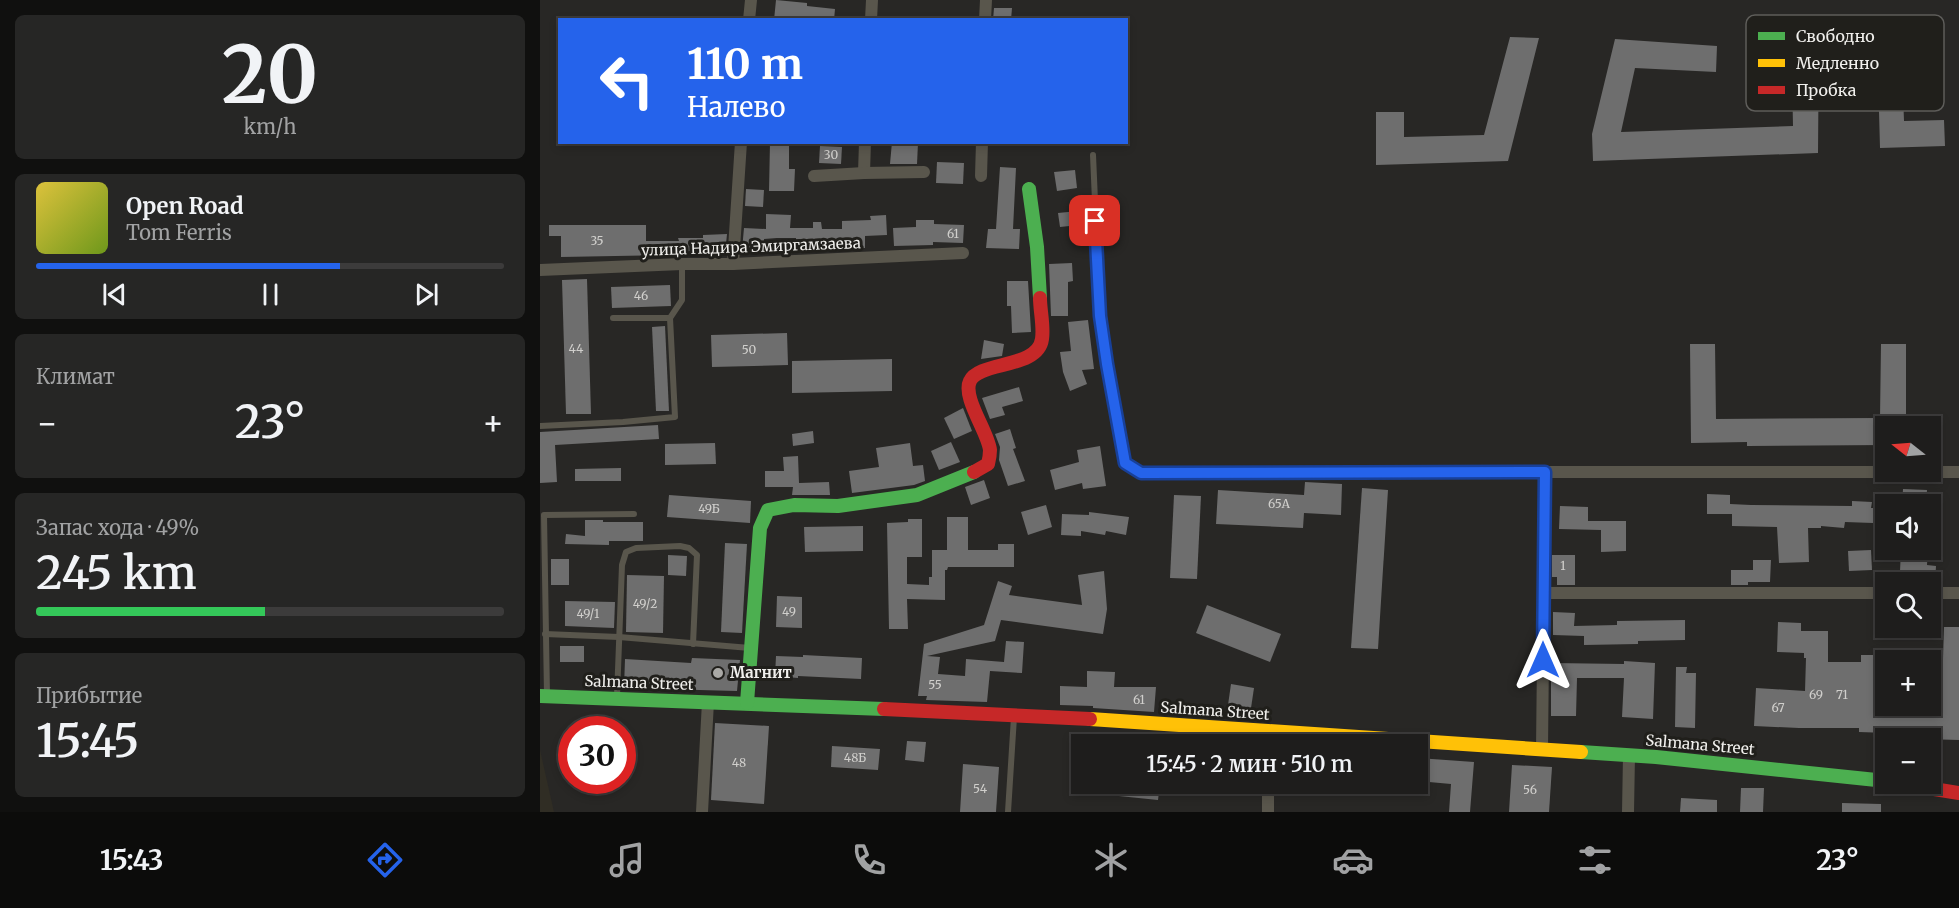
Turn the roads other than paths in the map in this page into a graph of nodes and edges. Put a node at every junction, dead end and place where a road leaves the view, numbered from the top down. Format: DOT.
graph roads {
  1 [pos="751,0"];
  2 [pos="872,0"];
  3 [pos="986,0"];
  4 [pos="749,18"];
  5 [pos="871,18"];
  6 [pos="985,18"];
  7 [pos="741,144"];
  8 [pos="865,144"];
  9 [pos="982,144"];
  10 [pos="1093,155"];
  11 [pos="924,172"];
  12 [pos="864,173"];
  13 [pos="814,176"];
  14 [pos="981,176"];
  15 [pos="1029,189"];
  16 [pos="963,253"];
  17 [pos="682,264"];
  18 [pos="733,264"];
  19 [pos="540,270"];
  20 [pos="612,318"];
  21 [pos="670,318"];
  22 [pos="540,426"];
  23 [pos="1545,472"];
  24 [pos="1959,472"];
  25 [pos="634,514"];
  26 [pos="542,541"];
  27 [pos="1544,593"];
  28 [pos="1875,593"];
  29 [pos="1941,593"];
  30 [pos="1959,593"];
  31 [pos="545,634"];
  32 [pos="619,637"];
  33 [pos="693,644"];
  34 [pos="751,648"];
  35 [pos="543,696"];
  36 [pos="617,699"];
  37 [pos="708,702"];
  38 [pos="747,703"];
  39 [pos="1015,715"];
  40 [pos="1224,734"];
  41 [pos="1428,744"];
  42 [pos="1542,749"];
  43 [pos="1629,755"];
  44 [pos="1875,779"];
  45 [pos="1941,790"];
  46 [pos="1959,793"];
  47 [pos="1268,794"];
  48 [pos="702,812"];
  49 [pos="1008,812"];
  50 [pos="1268,812"];
  51 [pos="1628,812"];
  1 -- 4 [label="street"];
  2 -- 5 [label="street"];
  3 -- 6 [label="street"];
  7 -- 18 [label="street"];
  8 -- 12 [label="street"];
  9 -- 14 [label="street"];
  10 -- 23 [label="lane"];
  11 -- 12 [label="street"];
  12 -- 13 [label="street"];
  15 -- 34 [label="main road"];
  16 -- 18 [label="street, улица Надира Эмиргамзаева"];
  17 -- 18 [label="street, улица Надира Эмиргамзаева"];
  17 -- 19 [label="street, улица Надира Эмиргамзаева"];
  17 -- 21 [label="lane"];
  20 -- 21 [label="lane"];
  21 -- 22 [label="lane"];
  23 -- 24 [label="street"];
  23 -- 27 [label="street"];
  25 -- 26 [label="lane"];
  26 -- 31 [label="lane"];
  27 -- 28 [label="street"];
  27 -- 42 [label="street"];
  29 -- 30 [label="street"];
  31 -- 32 [label="lane"];
  31 -- 35 [label="lane"];
  32 -- 33 [label="lane"];
  32 -- 33 [label="lane"];
  32 -- 36 [label="lane"];
  33 -- 34 [label="lane"];
  34 -- 38 [label="main road"];
  35 -- 36 [label="main road, Salmana Street"];
  36 -- 37 [label="main road, Salmana Street"];
  37 -- 38 [label="main road, Salmana Street"];
  37 -- 48 [label="street"];
  38 -- 39 [label="main road, Salmana Street"];
  39 -- 40 [label="main road, Salmana Street"];
  39 -- 49 [label="lane"];
  41 -- 42 [label="main road, Salmana Street"];
  42 -- 43 [label="main road, Salmana Street"];
  43 -- 44 [label="main road, Salmana Street"];
  43 -- 51 [label="street"];
  45 -- 46 [label="main road"];
  47 -- 50 [label="street"];
}
